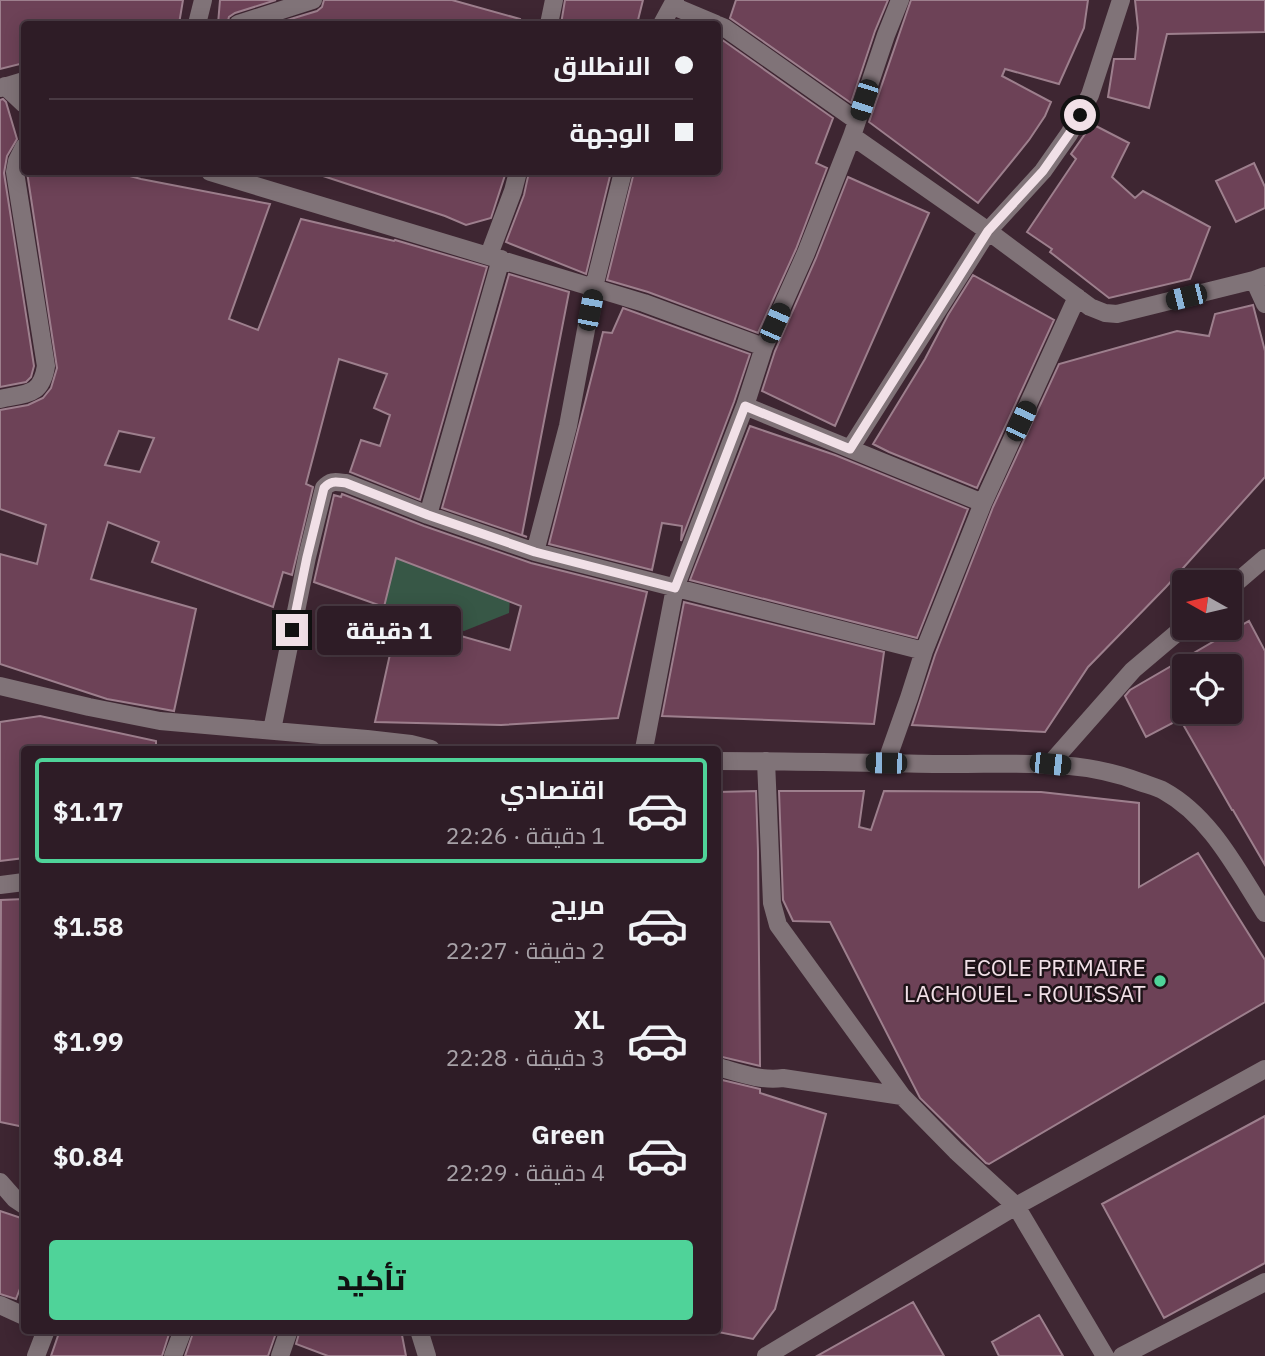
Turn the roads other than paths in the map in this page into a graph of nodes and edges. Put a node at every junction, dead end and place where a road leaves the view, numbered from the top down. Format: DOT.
graph roads {
  1 [pos="203,0"];
  2 [pos="313,0"];
  3 [pos="554,0"];
  4 [pos="900,0"];
  5 [pos="1121,0"];
  6 [pos="674,3"];
  7 [pos="198,21"];
  8 [pos="247,21"];
  9 [pos="550,21"];
  10 [pos="665,21"];
  11 [pos="709,21"];
  12 [pos="721,26"];
  13 [pos="21,82"];
  14 [pos="3,87"];
  15 [pos="21,102"];
  16 [pos="854,129"];
  17 [pos="21,153"];
  18 [pos="220,175"];
  19 [pos="517,175"];
  20 [pos="622,175"];
  21 [pos="988,231"];
  22 [pos="495,257"];
  23 [pos="1260,278"];
  24 [pos="594,287"];
  25 [pos="1077,297"];
  26 [pos="1265,304"];
  27 [pos="764,347"];
  28 [pos="0,399"];
  29 [pos="745,406"];
  30 [pos="850,449"];
  31 [pos="983,503"];
  32 [pos="428,515"];
  33 [pos="535,552"];
  34 [pos="1265,558"];
  35 [pos="1242,578"];
  36 [pos="675,588"];
  37 [pos="1172,637"];
  38 [pos="924,651"];
  39 [pos="0,686"];
  40 [pos="272,730"];
  41 [pos="419,746"];
  42 [pos="645,746"];
  43 [pos="721,761"];
  44 [pos="766,761"];
  45 [pos="886,763"];
  46 [pos="1050,764"];
  47 [pos="21,882"];
  48 [pos="0,885"];
  49 [pos="1265,913"];
  50 [pos="721,1068"];
  51 [pos="1265,1069"];
  52 [pos="902,1096"];
  53 [pos="0,1182"];
  54 [pos="21,1203"];
  55 [pos="1016,1206"];
  56 [pos="1265,1282"];
  57 [pos="0,1305"];
  58 [pos="21,1315"];
  59 [pos="44,1334"];
  60 [pos="181,1334"];
  61 [pos="288,1334"];
  62 [pos="420,1334"];
  63 [pos="285,1355"];
  64 [pos="36,1356"];
  65 [pos="173,1356"];
  66 [pos="427,1356"];
  67 [pos="766,1356"];
  68 [pos="1105,1356"];
  69 [pos="1122,1356"];
  1 -- 7 [label="street"];
  2 -- 8 [label="street"];
  3 -- 9 [label="street"];
  4 -- 16 [label="street"];
  5 -- 21 [label="street"];
  6 -- 10 [label="street"];
  6 -- 11 [label="street"];
  12 -- 16 [label="street"];
  13 -- 14 [label="street"];
  14 -- 15 [label="street"];
  16 -- 21 [label="street"];
  16 -- 27 [label="street"];
  17 -- 28 [label="street"];
  18 -- 22 [label="street"];
  19 -- 22 [label="street"];
  20 -- 24 [label="street"];
  21 -- 25 [label="street"];
  21 -- 30 [label="street"];
  22 -- 24 [label="street"];
  22 -- 32 [label="street"];
  23 -- 25 [label="street"];
  23 -- 26 [label="street"];
  24 -- 27 [label="street"];
  24 -- 33 [label="street"];
  25 -- 31 [label="street"];
  27 -- 29 [label="street"];
  29 -- 30 [label="street"];
  29 -- 36 [label="street"];
  30 -- 31 [label="street"];
  31 -- 38 [label="street"];
  32 -- 33 [label="street"];
  32 -- 40 [label="street"];
  33 -- 36 [label="street"];
  34 -- 35 [label="street"];
  36 -- 38 [label="street"];
  36 -- 42 [label="street"];
  37 -- 46 [label="street"];
  38 -- 45 [label="street"];
  39 -- 40 [label="street"];
  40 -- 41 [label="street"];
  43 -- 44 [label="street"];
  44 -- 45 [label="street"];
  44 -- 52 [label="street"];
  45 -- 46 [label="street"];
  46 -- 49 [label="street"];
  47 -- 48 [label="street"];
  50 -- 52 [label="street"];
  51 -- 55 [label="street"];
  52 -- 55 [label="street"];
  53 -- 54 [label="street"];
  55 -- 67 [label="street"];
  55 -- 68 [label="street"];
  56 -- 69 [label="street"];
  57 -- 58 [label="street"];
  59 -- 64 [label="street"];
  60 -- 65 [label="street"];
  61 -- 63 [label="street"];
  62 -- 66 [label="street"];
}
